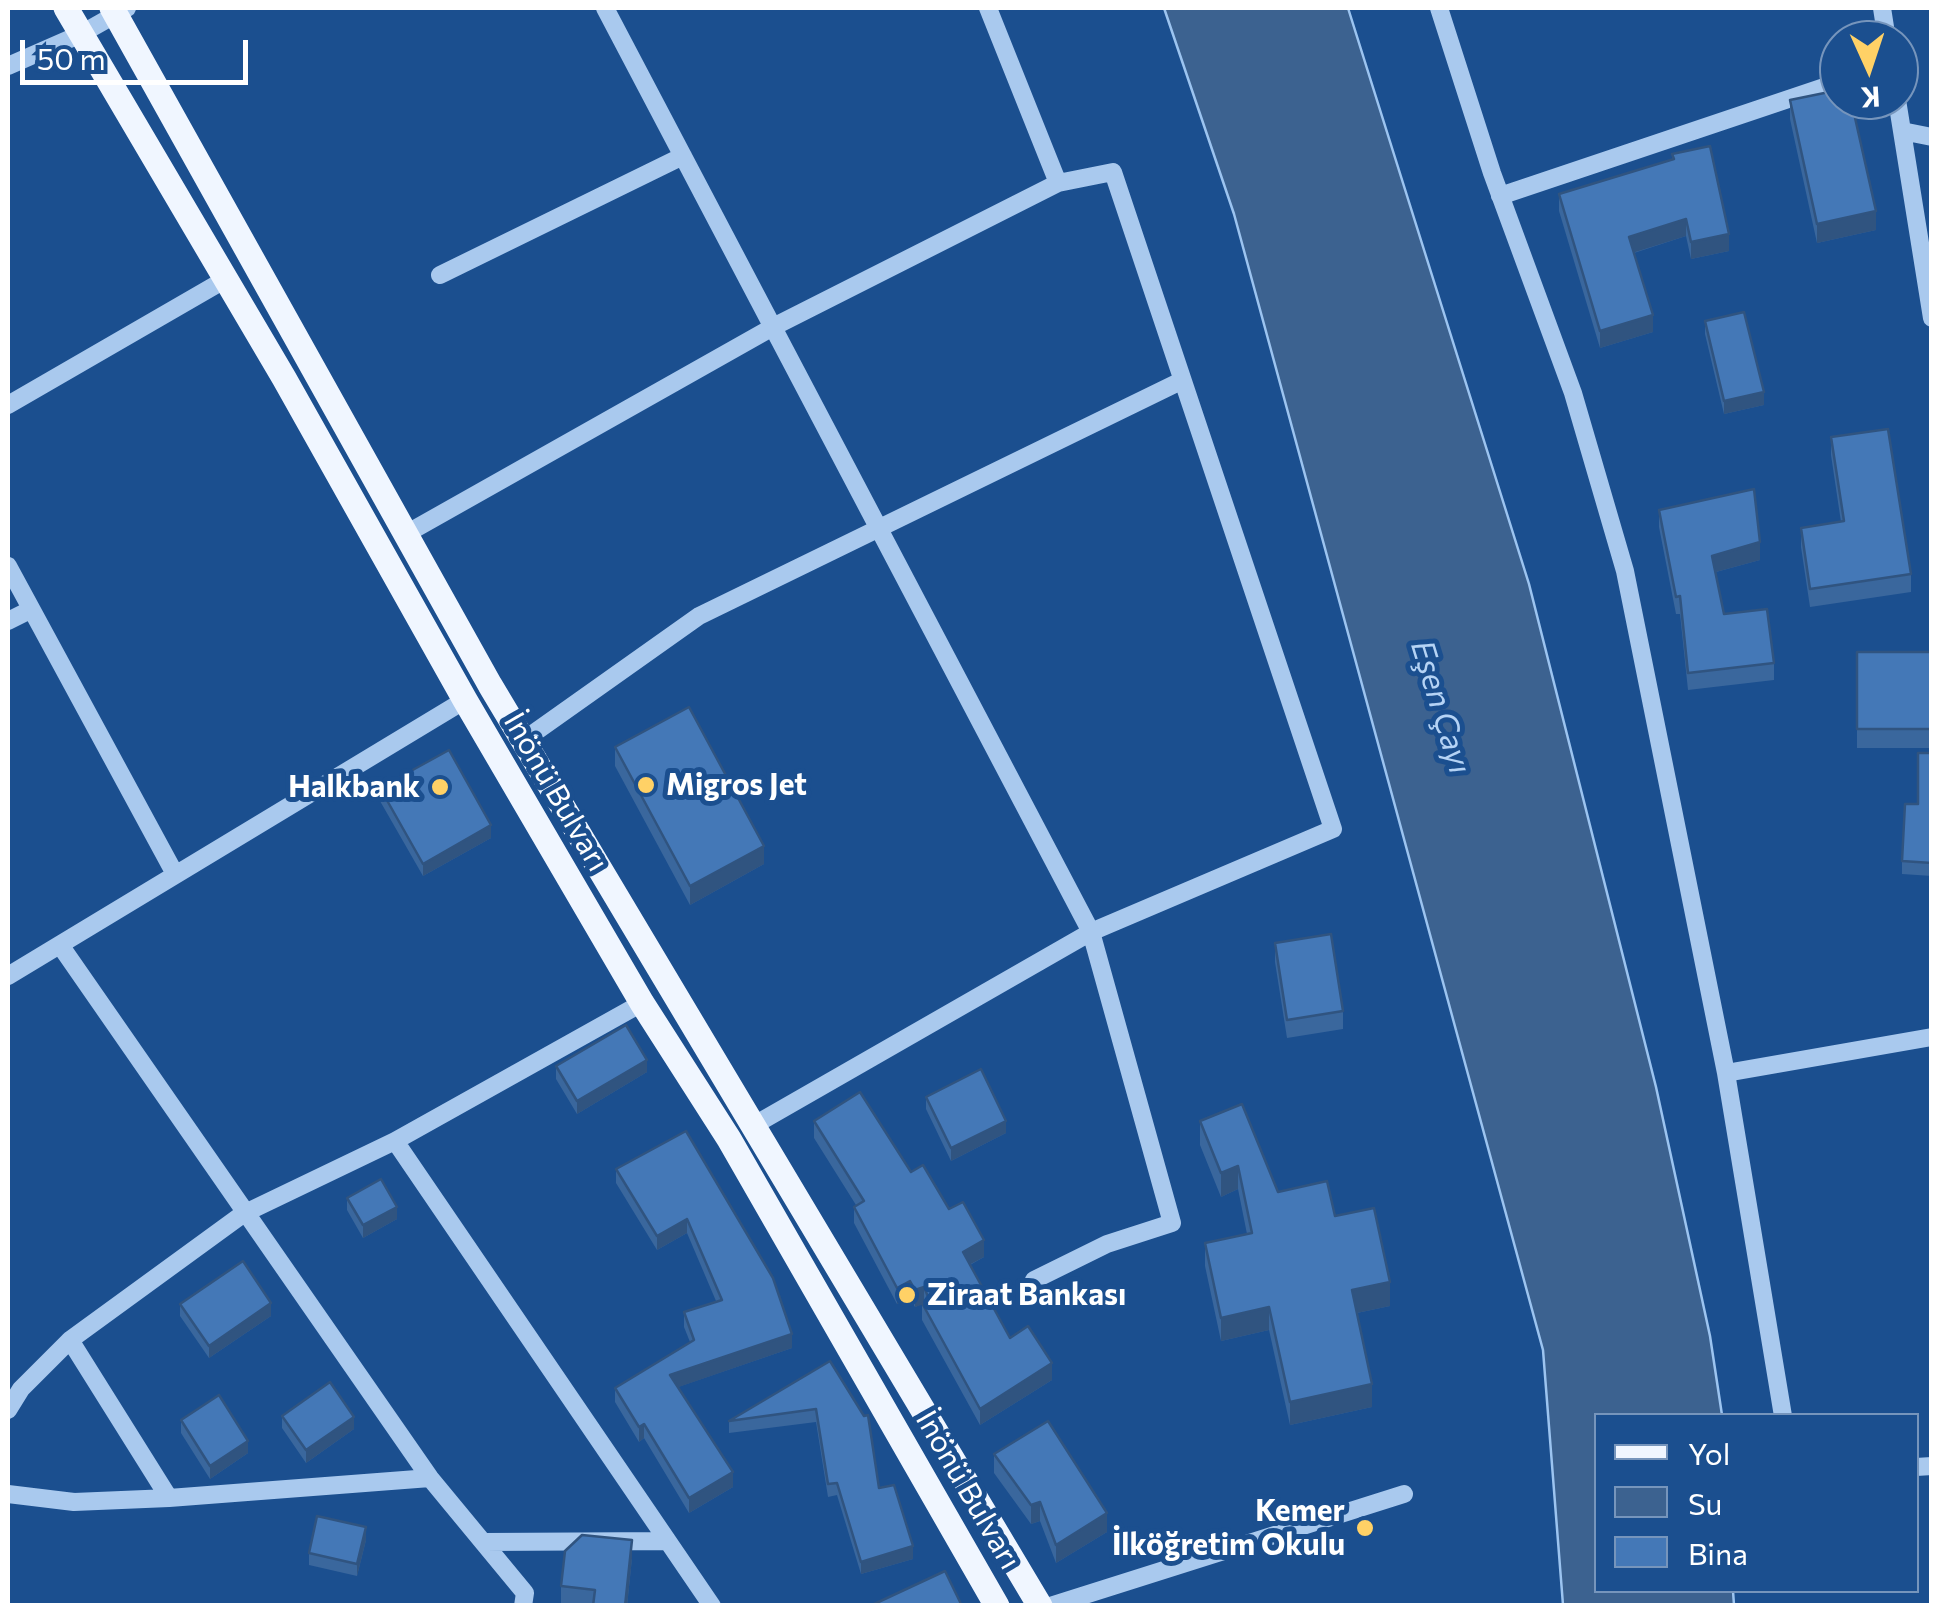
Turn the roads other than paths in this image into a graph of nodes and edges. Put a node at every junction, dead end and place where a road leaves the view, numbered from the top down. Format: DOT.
graph roads {
  1 [pos="66,8"];
  2 [pos="605,8"];
  3 [pos="988,8"];
  4 [pos="1439,8"];
  5 [pos="119,10"];
  6 [pos="81,34"];
  7 [pos="8,66"];
  8 [pos="1819,89"];
  9 [pos="1900,120"];
  10 [pos="1902,131"];
  11 [pos="1932,136"];
  12 [pos="683,156"];
  13 [pos="1058,182"];
  14 [pos="1500,196"];
  15 [pos="440,276"];
  16 [pos="226,279"];
  17 [pos="1932,318"];
  18 [pos="773,326"];
  19 [pos="1180,381"];
  20 [pos="8,405"];
  21 [pos="880,528"];
  22 [pos="404,535"];
  23 [pos="8,566"];
  24 [pos="30,610"];
  25 [pos="8,621"];
  26 [pos="490,685"];
  27 [pos="465,700"];
  28 [pos="524,740"];
  29 [pos="174,874"];
  30 [pos="1091,932"];
  31 [pos="60,945"];
  32 [pos="8,976"];
  33 [pos="642,1003"];
  34 [pos="1932,1037"];
  35 [pos="1726,1073"];
  36 [pos="756,1124"];
  37 [pos="729,1139"];
  38 [pos="395,1141"];
  39 [pos="243,1214"];
  40 [pos="1034,1280"];
  41 [pos="70,1340"];
  42 [pos="8,1410"];
  43 [pos="1783,1413"];
  44 [pos="430,1478"];
  45 [pos="8,1494"];
  46 [pos="1404,1494"];
  47 [pos="170,1498"];
  48 [pos="484,1542"];
  49 [pos="667,1542"];
  50 [pos="523,1606"];
  51 [pos="712,1606"];
  52 [pos="997,1606"];
  53 [pos="1040,1606"];
  54 [pos="1050,1606"];
  1 -- 6 [label="main road, İnönü Bulvarı"];
  2 -- 12 [label="street"];
  3 -- 13 [label="street"];
  4 -- 14 [label="street"];
  5 -- 6 [label="street"];
  5 -- 22 [label="main road, İnönü Bulvarı"];
  6 -- 7 [label="street"];
  6 -- 16 [label="main road, İnönü Bulvarı"];
  8 -- 14 [label="street"];
  9 -- 10 [label="street"];
  10 -- 11 [label="street"];
  10 -- 17 [label="street"];
  12 -- 15 [label="street"];
  12 -- 18 [label="street"];
  13 -- 18 [label="street"];
  13 -- 19 [label="street"];
  14 -- 35 [label="street"];
  16 -- 20 [label="street"];
  16 -- 27 [label="main road, İnönü Bulvarı"];
  18 -- 21 [label="street"];
  18 -- 22 [label="street"];
  19 -- 21 [label="street"];
  19 -- 30 [label="street"];
  21 -- 28 [label="street"];
  21 -- 30 [label="street"];
  22 -- 26 [label="main road, İnönü Bulvarı"];
  23 -- 24 [label="street"];
  24 -- 25 [label="street"];
  24 -- 29 [label="street"];
  26 -- 27 [label="main road"];
  26 -- 28 [label="main road, İnönü Bulvarı"];
  27 -- 29 [label="street"];
  27 -- 33 [label="main road, İnönü Bulvarı"];
  28 -- 36 [label="main road, İnönü Bulvarı"];
  29 -- 31 [label="street"];
  30 -- 36 [label="street"];
  30 -- 40 [label="street"];
  31 -- 32 [label="street"];
  31 -- 39 [label="street"];
  33 -- 37 [label="main road, İnönü Bulvarı"];
  33 -- 38 [label="street"];
  34 -- 35 [label="street"];
  35 -- 43 [label="street"];
  36 -- 37 [label="main road"];
  36 -- 53 [label="main road, İnönü Bulvarı"];
  37 -- 52 [label="main road, İnönü Bulvarı"];
  38 -- 39 [label="street"];
  38 -- 49 [label="street"];
  39 -- 41 [label="street"];
  39 -- 44 [label="street"];
  41 -- 42 [label="street"];
  41 -- 47 [label="street"];
  44 -- 47 [label="street"];
  44 -- 48 [label="street"];
  45 -- 47 [label="street"];
  46 -- 54 [label="street"];
  48 -- 49 [label="street"];
  48 -- 50 [label="street"];
  49 -- 51 [label="street"];
}
